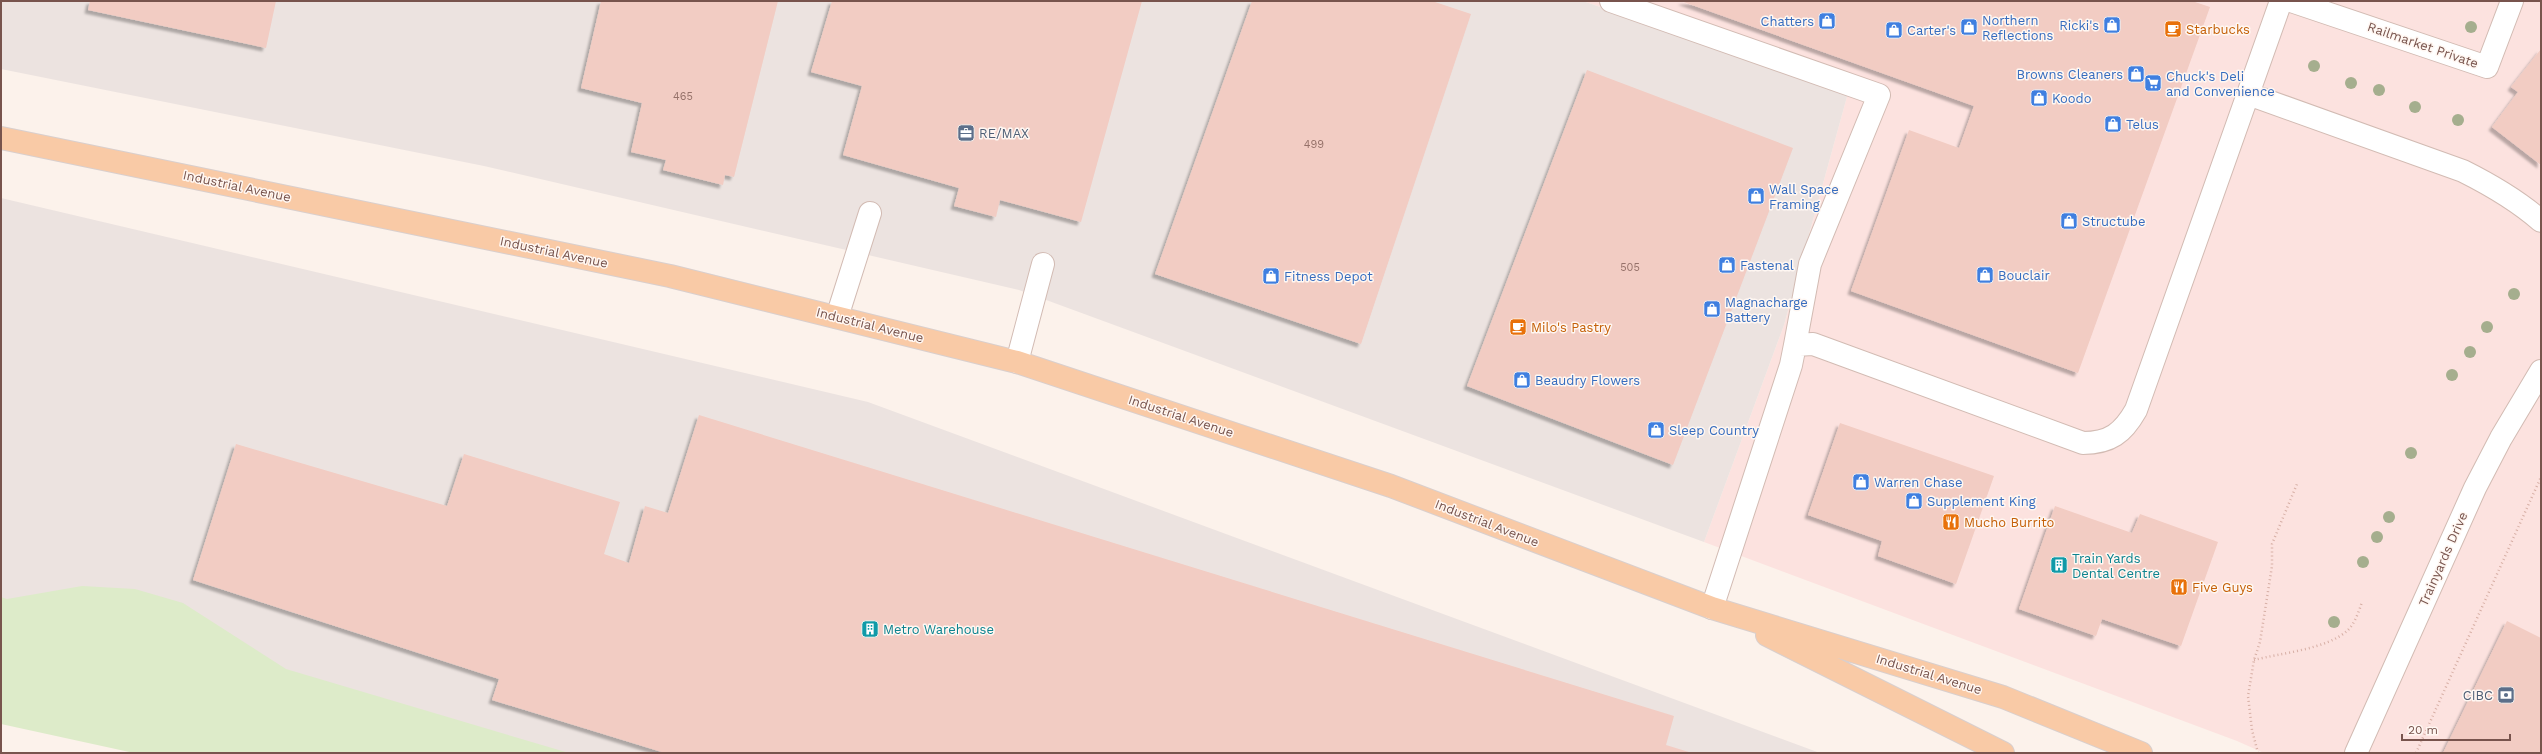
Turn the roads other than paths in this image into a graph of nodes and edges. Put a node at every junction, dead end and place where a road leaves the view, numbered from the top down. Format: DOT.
graph roads {
  1 [pos="1611,1"];
  2 [pos="2281,1"];
  3 [pos="2291,1"];
  4 [pos="2512,1"];
  5 [pos="2248,94"];
  6 [pos="1,138"];
  7 [pos="870,213"];
  8 [pos="2541,220"];
  9 [pos="1043,264"];
  10 [pos="837,317"];
  11 [pos="1796,345"];
  12 [pos="1017,362"];
  13 [pos="2541,371"];
  14 [pos="1712,608"];
  15 [pos="2003,753"];
  16 [pos="2141,753"];
  17 [pos="2356,753"];
  1 -- 11 [label="street"];
  2 -- 5 [label="street"];
  3 -- 4 [label="street, Railmarket Private"];
  5 -- 8 [label="street"];
  5 -- 11 [label="street"];
  6 -- 10 [label="main road, Industrial Avenue"];
  7 -- 10 [label="street"];
  9 -- 12 [label="street"];
  10 -- 12 [label="main road, Industrial Avenue"];
  11 -- 14 [label="street"];
  12 -- 14 [label="main road, Industrial Avenue"];
  13 -- 17 [label="street, Trainyards Drive"];
  14 -- 15 [label="main road, Industrial Avenue"];
  14 -- 16 [label="main road, Industrial Avenue"];
}
